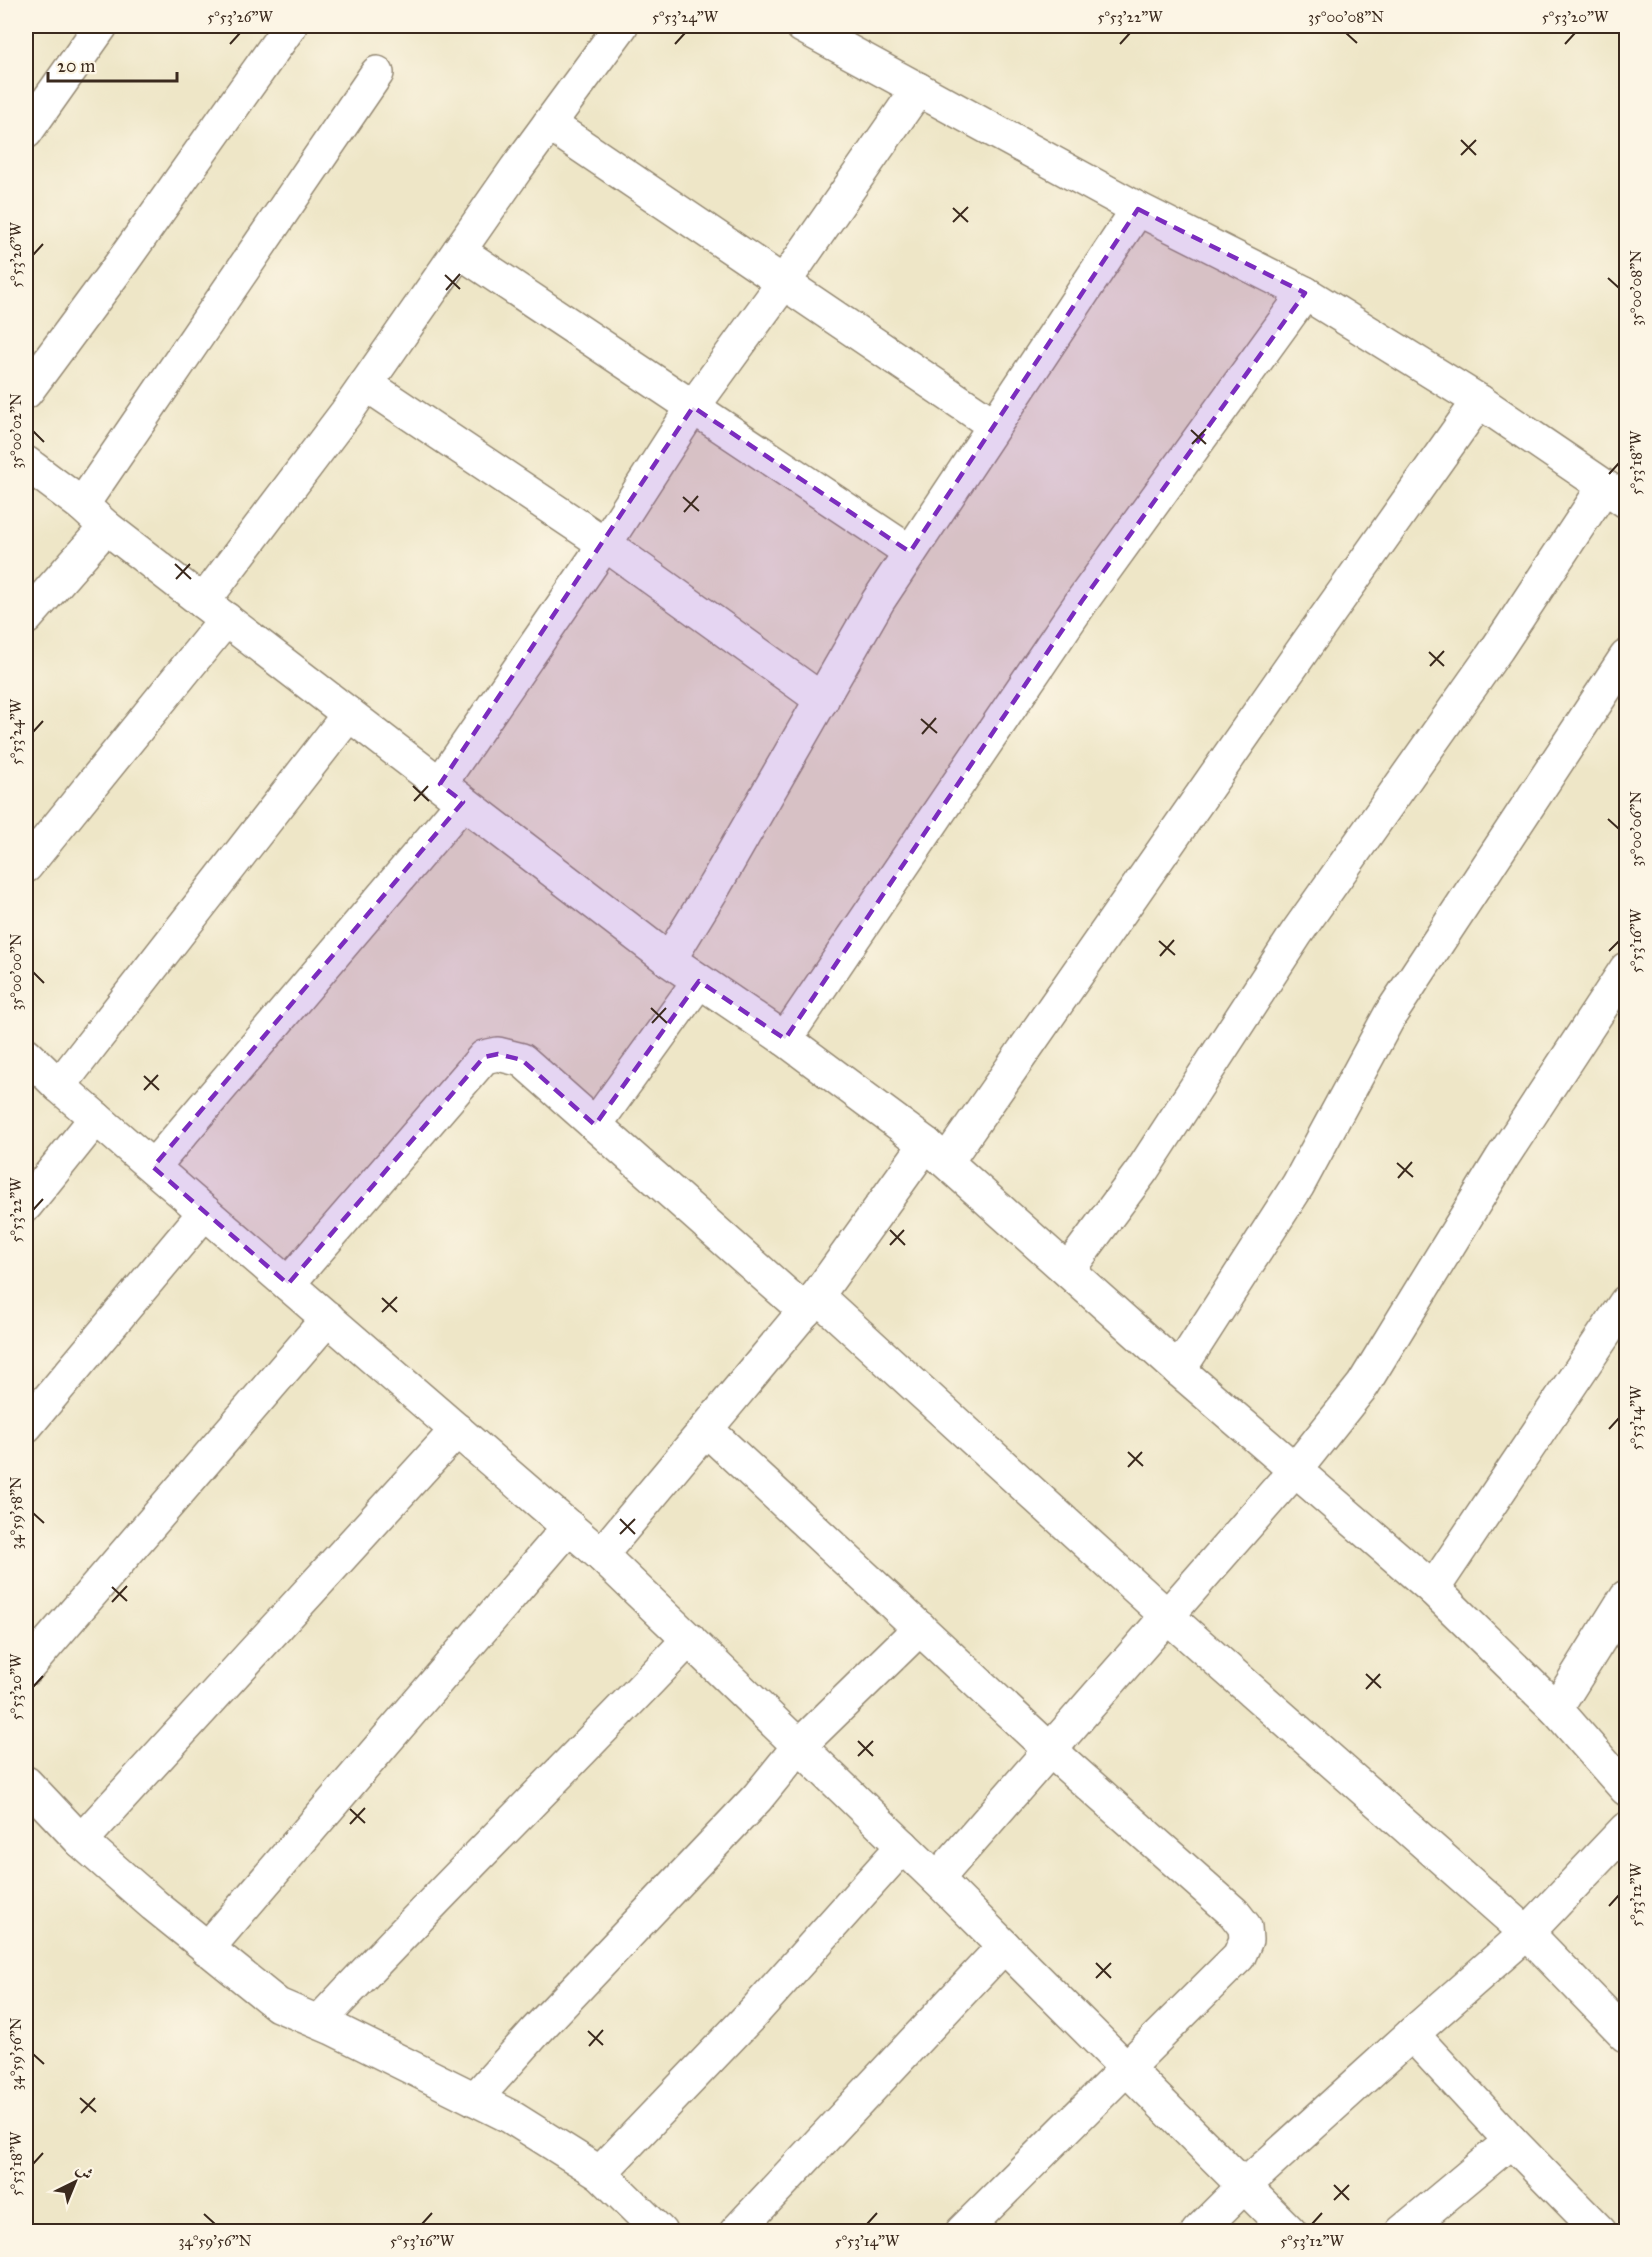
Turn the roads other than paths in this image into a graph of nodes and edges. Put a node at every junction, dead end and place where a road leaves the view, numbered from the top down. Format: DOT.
graph roads {
  1 [pos="101,26"];
  2 [pos="290,26"];
  3 [pos="621,26"];
  4 [pos="802,26"];
  5 [pos="377,73"];
  6 [pos="918,89"];
  7 [pos="549,124"];
  8 [pos="26,132"];
  9 [pos="1138,209"];
  10 [pos="459,251"];
  11 [pos="784,282"];
  12 [pos="1305,293"];
  13 [pos="366,384"];
  14 [pos="26,392"];
  15 [pos="1479,401"];
  16 [pos="693,407"];
  17 [pos="994,425"];
  18 [pos="26,463"];
  19 [pos="1616,494"];
  20 [pos="82,505"];
  21 [pos="106,527"];
  22 [pos="605,544"];
  23 [pos="910,552"];
  24 [pos="214,611"];
  25 [pos="26,618"];
  26 [pos="1626,657"];
  27 [pos="822,700"];
  28 [pos="349,714"];
  29 [pos="451,793"];
  30 [pos="26,866"];
  31 [pos="669,960"];
  32 [pos="1626,969"];
  33 [pos="699,981"];
  34 [pos="785,1039"];
  35 [pos="26,1054"];
  36 [pos="59,1086"];
  37 [pos="96,1118"];
  38 [pos="595,1125"];
  39 [pos="937,1152"];
  40 [pos="153,1167"];
  41 [pos="26,1205"];
  42 [pos="205,1212"];
  43 [pos="1068,1270"];
  44 [pos="288,1284"];
  45 [pos="1626,1302"];
  46 [pos="811,1304"];
  47 [pos="328,1318"];
  48 [pos="1179,1370"];
  49 [pos="26,1426"];
  50 [pos="706,1429"];
  51 [pos="457,1430"];
  52 [pos="1296,1469"];
  53 [pos="569,1527"];
  54 [pos="601,1555"];
  55 [pos="1433,1589"];
  56 [pos="1626,1596"];
  57 [pos="1167,1616"];
  58 [pos="920,1628"];
  59 [pos="688,1639"];
  60 [pos="26,1670"];
  61 [pos="1556,1709"];
  62 [pos="799,1746"];
  63 [pos="1050,1750"];
  64 [pos="26,1783"];
  65 [pos="1626,1789"];
  66 [pos="1626,1829"];
  67 [pos="81,1841"];
  68 [pos="903,1846"];
  69 [pos="938,1879"];
  70 [pos="1527,1933"];
  71 [pos="1004,1946"];
  72 [pos="207,1949"];
  73 [pos="319,2022"];
  74 [pos="1412,2034"];
  75 [pos="1626,2035"];
  76 [pos="1126,2068"];
  77 [pos="475,2099"];
  78 [pos="1511,2141"];
  79 [pos="600,2173"];
  80 [pos="1243,2187"];
  81 [pos="660,2232"];
  82 [pos="736,2232"];
  83 [pos="962,2232"];
  84 [pos="1198,2232"];
  85 [pos="1290,2232"];
  86 [pos="1402,2232"];
  87 [pos="1600,2232"];
  1 -- 8 [label="street"];
  2 -- 14 [label="street"];
  3 -- 7 [label="street"];
  4 -- 6 [label="street"];
  5 -- 20 [label="street"];
  6 -- 9 [label="street"];
  6 -- 11 [label="street"];
  7 -- 10 [label="street"];
  7 -- 11 [label="street"];
  9 -- 12 [label="street"];
  9 -- 17 [label="street"];
  10 -- 13 [label="street"];
  10 -- 16 [label="street"];
  11 -- 16 [label="street"];
  11 -- 17 [label="street"];
  12 -- 15 [label="street"];
  12 -- 34 [label="street"];
  13 -- 22 [label="street"];
  13 -- 24 [label="street"];
  15 -- 19 [label="street"];
  15 -- 39 [label="street"];
  16 -- 22 [label="street"];
  16 -- 23 [label="street"];
  17 -- 23 [label="street"];
  18 -- 20 [label="street"];
  19 -- 43 [label="street"];
  20 -- 21 [label="street"];
  21 -- 24 [label="street"];
  21 -- 25 [label="street"];
  22 -- 27 [label="street"];
  22 -- 29 [label="street"];
  23 -- 27 [label="street"];
  24 -- 28 [label="street"];
  24 -- 30 [label="street"];
  26 -- 48 [label="street"];
  27 -- 31 [label="street"];
  28 -- 29 [label="street"];
  28 -- 36 [label="street"];
  29 -- 31 [label="street"];
  29 -- 40 [label="street"];
  31 -- 33 [label="street"];
  32 -- 52 [label="street"];
  33 -- 34 [label="street"];
  33 -- 38 [label="street"];
  34 -- 39 [label="street"];
  35 -- 36 [label="street"];
  36 -- 37 [label="street"];
  37 -- 40 [label="street"];
  37 -- 41 [label="street"];
  38 -- 44 [label="street"];
  38 -- 46 [label="street"];
  39 -- 43 [label="street"];
  39 -- 46 [label="street"];
  40 -- 42 [label="street"];
  42 -- 44 [label="street"];
  42 -- 49 [label="street"];
  43 -- 48 [label="street"];
  44 -- 47 [label="street"];
  45 -- 55 [label="street"];
  46 -- 50 [label="street"];
  46 -- 57 [label="street"];
  47 -- 51 [label="street"];
  47 -- 60 [label="street"];
  48 -- 52 [label="street"];
  50 -- 54 [label="street"];
  50 -- 58 [label="street"];
  51 -- 53 [label="street"];
  51 -- 67 [label="street"];
  52 -- 55 [label="street"];
  52 -- 57 [label="street"];
  53 -- 54 [label="street"];
  53 -- 72 [label="street"];
  54 -- 59 [label="street"];
  55 -- 61 [label="street"];
  56 -- 61 [label="street"];
  57 -- 63 [label="street"];
  57 -- 70 [label="street"];
  58 -- 62 [label="street"];
  58 -- 63 [label="street"];
  59 -- 62 [label="street"];
  59 -- 73 [label="street"];
  61 -- 65 [label="street"];
  62 -- 68 [label="street"];
  62 -- 77 [label="street"];
  63 -- 69 [label="street"];
  63 -- 76 [label="street"];
  64 -- 67 [label="street"];
  66 -- 70 [label="street"];
  67 -- 72 [label="street"];
  68 -- 69 [label="street"];
  68 -- 79 [label="street"];
  69 -- 71 [label="street"];
  70 -- 74 [label="street"];
  70 -- 75 [label="street"];
  71 -- 76 [label="street"];
  71 -- 82 [label="street"];
  72 -- 73 [label="street"];
  73 -- 77 [label="street"];
  74 -- 78 [label="street"];
  74 -- 80 [label="street"];
  76 -- 80 [label="street"];
  76 -- 83 [label="street"];
  77 -- 79 [label="street"];
  78 -- 86 [label="street"];
  78 -- 87 [label="street"];
  79 -- 81 [label="street"];
  80 -- 84 [label="street"];
  80 -- 85 [label="street"];
}
